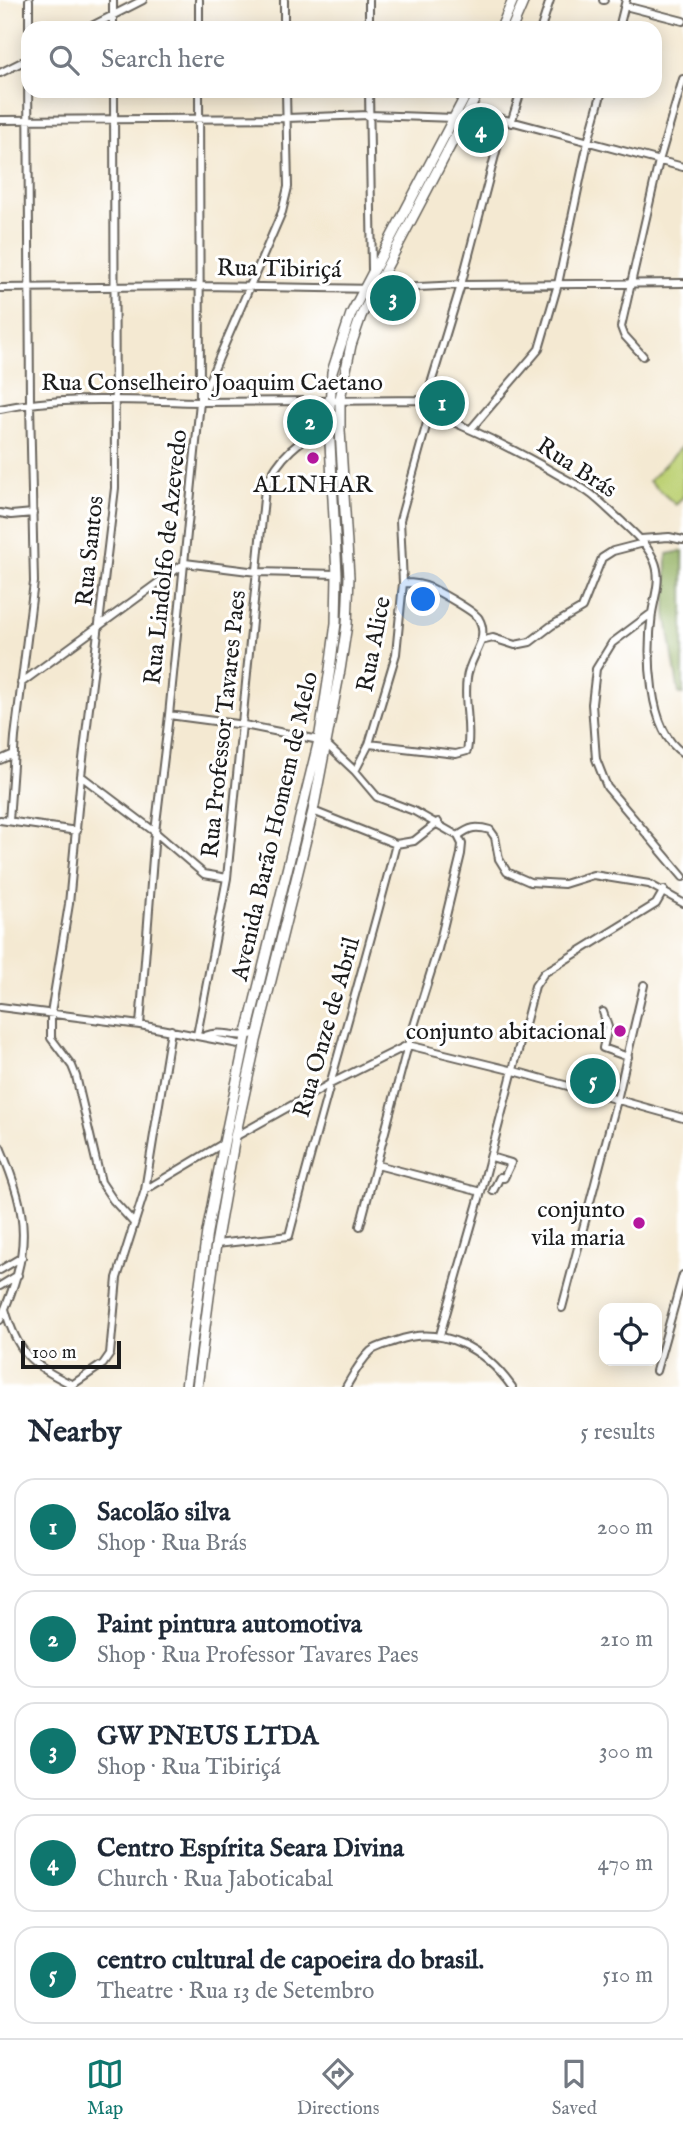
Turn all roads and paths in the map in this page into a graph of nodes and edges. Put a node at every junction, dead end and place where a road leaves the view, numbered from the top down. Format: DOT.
graph roads {
  1 [pos="29,0"];
  2 [pos="113,0"];
  3 [pos="143,0"];
  4 [pos="199,0"];
  5 [pos="284,0"];
  6 [pos="369,0"];
  7 [pos="513,0"];
  8 [pos="524,0"];
  9 [pos="550,0"];
  10 [pos="626,3"];
  11 [pos="113,15"];
  12 [pos="29,21"];
  13 [pos="101,21"];
  14 [pos="113,21"];
  15 [pos="199,21"];
  16 [pos="284,21"];
  17 [pos="369,21"];
  18 [pos="504,21"];
  19 [pos="515,21"];
  20 [pos="543,21"];
  21 [pos="621,21"];
  22 [pos="683,21"];
  23 [pos="21,62"];
  24 [pos="0,73"];
  25 [pos="683,79"];
  26 [pos="27,98"];
  27 [pos="114,98"];
  28 [pos="199,98"];
  29 [pos="286,98"];
  30 [pos="369,98"];
  31 [pos="464,98"];
  32 [pos="475,98"];
  33 [pos="518,98"];
  34 [pos="600,98"];
  35 [pos="469,110"];
  36 [pos="369,115"];
  37 [pos="198,118"];
  38 [pos="287,118"];
  39 [pos="454,118"];
  40 [pos="27,119"];
  41 [pos="114,119"];
  42 [pos="0,120"];
  43 [pos="508,122"];
  44 [pos="588,142"];
  45 [pos="659,161"];
  46 [pos="683,167"];
  47 [pos="372,272"];
  48 [pos="683,283"];
  49 [pos="558,284"];
  50 [pos="461,285"];
  51 [pos="630,285"];
  52 [pos="201,286"];
  53 [pos="114,287"];
  54 [pos="249,287"];
  55 [pos="0,288"];
  56 [pos="29,288"];
  57 [pos="364,288"];
  58 [pos="376,289"];
  59 [pos="643,356"];
  60 [pos="115,398"];
  61 [pos="329,400"];
  62 [pos="340,400"];
  63 [pos="426,400"];
  64 [pos="30,402"];
  65 [pos="200,402"];
  66 [pos="0,409"];
  67 [pos="430,412"];
  68 [pos="329,424"];
  69 [pos="471,429"];
  70 [pos="312,433"];
  71 [pos="330,439"];
  72 [pos="0,513"];
  73 [pos="33,513"];
  74 [pos="683,540"];
  75 [pos="642,541"];
  76 [pos="185,563"];
  77 [pos="257,572"];
  78 [pos="337,575"];
  79 [pos="403,583"];
  80 [pos="652,612"];
  81 [pos="100,625"];
  82 [pos="481,641"];
  83 [pos="21,683"];
  84 [pos="169,715"];
  85 [pos="244,725"];
  86 [pos="322,742"];
  87 [pos="369,744"];
  88 [pos="683,753"];
  89 [pos="14,754"];
  90 [pos="0,760"];
  91 [pos="355,771"];
  92 [pos="81,776"];
  93 [pos="313,811"];
  94 [pos="0,820"];
  95 [pos="9,821"];
  96 [pos="438,822"];
  97 [pos="77,831"];
  98 [pos="155,832"];
  99 [pos="458,836"];
  100 [pos="396,844"];
  101 [pos="683,877"];
  102 [pos="227,878"];
  103 [pos="664,890"];
  104 [pos="683,903"];
  105 [pos="644,985"];
  106 [pos="0,1007"];
  107 [pos="603,1012"];
  108 [pos="51,1013"];
  109 [pos="140,1025"];
  110 [pos="171,1030"];
  111 [pos="258,1033"];
  112 [pos="201,1036"];
  113 [pos="245,1041"];
  114 [pos="408,1045"];
  115 [pos="628,1057"];
  116 [pos="514,1071"];
  117 [pos="328,1085"];
  118 [pos="617,1100"];
  119 [pos="683,1118"];
  120 [pos="235,1137"];
  121 [pos="224,1143"];
  122 [pos="0,1147"];
  123 [pos="491,1157"];
  124 [pos="377,1165"];
  125 [pos="145,1190"];
  126 [pos="493,1191"];
  127 [pos="481,1192"];
  128 [pos="133,1222"];
  129 [pos="360,1226"];
  130 [pos="207,1232"];
  131 [pos="216,1244"];
  132 [pos="22,1258"];
  133 [pos="0,1270"];
  134 [pos="18,1275"];
  135 [pos="683,1275"];
  136 [pos="0,1286"];
  137 [pos="562,1308"];
  138 [pos="5,1309"];
  139 [pos="0,1320"];
  140 [pos="440,1335"];
  141 [pos="656,1371"];
  142 [pos="70,1385"];
  143 [pos="186,1387"];
  144 [pos="197,1387"];
  145 [pos="346,1387"];
  146 [pos="512,1387"];
  1 -- 12 [label="street"];
  2 -- 11 [label="street"];
  3 -- 11 [label="street"];
  4 -- 15 [label="street"];
  5 -- 16 [label="street"];
  6 -- 17 [label="street"];
  7 -- 18 [label="main road"];
  8 -- 19 [label="main road"];
  9 -- 20 [label="street"];
  10 -- 21 [label="street"];
  10 -- 22 [label="street"];
  11 -- 13 [label="street"];
  11 -- 14 [label="street"];
  23 -- 24 [label="street"];
  25 -- 45 [label="street"];
  26 -- 40 [label="street"];
  27 -- 41 [label="street, Rua Santos"];
  28 -- 37 [label="street, Rua Lindolfo de Azevedo"];
  29 -- 38 [label="street"];
  30 -- 36 [label="street"];
  31 -- 39 [label="main road, Avenida Barão Homem de Melo"];
  32 -- 35 [label="main road, Avenida Barão Homem de Melo"];
  33 -- 43 [label="street"];
  34 -- 44 [label="street"];
  35 -- 43 [label="street"];
  35 -- 58 [label="main road, Avenida Barão Homem de Melo"];
  36 -- 38 [label="street"];
  36 -- 39 [label="street"];
  36 -- 47 [label="street"];
  37 -- 38 [label="street"];
  37 -- 41 [label="street"];
  37 -- 52 [label="street, Rua Lindolfo de Azevedo"];
  38 -- 54 [label="street"];
  39 -- 47 [label="main road, Avenida Barão Homem de Melo"];
  40 -- 41 [label="street"];
  40 -- 42 [label="street"];
  40 -- 56 [label="street"];
  41 -- 53 [label="street, Rua Santos"];
  43 -- 44 [label="street"];
  43 -- 50 [label="street"];
  44 -- 45 [label="street"];
  44 -- 49 [label="street"];
  45 -- 46 [label="street"];
  45 -- 51 [label="street"];
  47 -- 57 [label="main road, Avenida Barão Homem de Melo"];
  48 -- 51 [label="street, Rua Tibiriçá"];
  49 -- 50 [label="street, Rua Tibiriçá"];
  49 -- 51 [label="street, Rua Tibiriçá"];
  49 -- 69 [label="street"];
  50 -- 58 [label="street, Rua Tibiriçá"];
  50 -- 63 [label="street"];
  51 -- 59 [label="street"];
  52 -- 53 [label="street, Rua Tibiriçá"];
  52 -- 54 [label="street, Rua Tibiriçá"];
  52 -- 65 [label="street, Rua Lindolfo de Azevedo"];
  53 -- 56 [label="street, Rua Tibiriçá"];
  53 -- 60 [label="street, Rua Santos"];
  54 -- 57 [label="street, Rua Tibiriçá"];
  54 -- 65 [label="street"];
  55 -- 56 [label="street, Rua Tibiriçá"];
  56 -- 64 [label="street"];
  57 -- 58 [label="street, Rua Tibiriçá"];
  57 -- 61 [label="main road, Avenida Barão Homem de Melo"];
  58 -- 62 [label="main road, Avenida Barão Homem de Melo"];
  60 -- 64 [label="street, Rua Conselheiro Joaquim Caetano"];
  60 -- 65 [label="street, Rua Conselheiro Joaquim Caetano"];
  60 -- 81 [label="street, Rua Santos"];
  61 -- 62 [label="street, Rua Conselheiro Joaquim Caetano"];
  61 -- 65 [label="street, Rua Conselheiro Joaquim Caetano"];
  61 -- 68 [label="main road, Avenida Barão Homem de Melo"];
  62 -- 63 [label="street, Rua Conselheiro Joaquim Caetano"];
  62 -- 86 [label="main road, Avenida Barão Homem de Melo"];
  63 -- 67 [label="street"];
  64 -- 66 [label="street, Rua Conselheiro Joaquim Caetano"];
  64 -- 73 [label="street"];
  65 -- 76 [label="street, Rua Lindolfo de Azevedo"];
  67 -- 69 [label="street, Rua Brás"];
  67 -- 79 [label="street, Rua Alice"];
  68 -- 70 [label="street, Rua Professor Tavares Paes"];
  68 -- 71 [label="main road, Avenida Barão Homem de Melo"];
  69 -- 75 [label="street, Rua Brás"];
  70 -- 71 [label="street"];
  70 -- 77 [label="street, Rua Professor Tavares Paes"];
  71 -- 78 [label="main road, Avenida Barão Homem de Melo"];
  72 -- 73 [label="street"];
  73 -- 83 [label="street"];
  74 -- 75 [label="street"];
  75 -- 80 [label="street, Rua Brás"];
  75 -- 82 [label="street"];
  76 -- 77 [label="street"];
  76 -- 81 [label="street"];
  76 -- 84 [label="street, Rua Lindolfo de Azevedo"];
  77 -- 78 [label="street"];
  77 -- 85 [label="street, Rua Professor Tavares Paes"];
  78 -- 86 [label="main road, Avenida Barão Homem de Melo"];
  79 -- 82 [label="street"];
  79 -- 87 [label="street, Rua Alice"];
  80 -- 88 [label="street, Rua Brás"];
  80 -- 101 [label="street"];
  81 -- 83 [label="street"];
  81 -- 92 [label="street, Rua Santos"];
  82 -- 87 [label="street"];
  83 -- 89 [label="street"];
  84 -- 85 [label="street"];
  84 -- 98 [label="street, Rua Lindolfo de Azevedo"];
  85 -- 86 [label="street"];
  85 -- 102 [label="street, Rua Professor Tavares Paes"];
  86 -- 91 [label="street"];
  86 -- 93 [label="main road, Avenida Barão Homem de Melo"];
  86 -- 113 [label="main road, Avenida Barão Homem de Melo"];
  87 -- 91 [label="street, Rua Alice"];
  89 -- 90 [label="street"];
  89 -- 95 [label="street"];
  91 -- 96 [label="street"];
  92 -- 97 [label="street, Rua Santos"];
  92 -- 98 [label="street"];
  93 -- 100 [label="street"];
  93 -- 111 [label="main road, Avenida Barão Homem de Melo"];
  94 -- 95 [label="street"];
  95 -- 97 [label="street"];
  96 -- 99 [label="street"];
  96 -- 100 [label="street"];
  97 -- 108 [label="street, Rua Santos"];
  98 -- 102 [label="street"];
  98 -- 109 [label="street, Rua Lindolfo de Azevedo"];
  99 -- 103 [label="street"];
  99 -- 114 [label="street"];
  100 -- 117 [label="street, Rua Onze de Abril"];
  102 -- 112 [label="street, Rua Professor Tavares Paes"];
  103 -- 104 [label="street"];
  103 -- 116 [label="street"];
  105 -- 115 [label="street"];
  106 -- 108 [label="street"];
  107 -- 115 [label="street"];
  108 -- 109 [label="street"];
  108 -- 128 [label="street, Rua Santos"];
  109 -- 110 [label="street"];
  110 -- 112 [label="street"];
  110 -- 125 [label="street"];
  111 -- 113 [label="street"];
  111 -- 120 [label="main road, Avenida Barão Homem de Melo"];
  112 -- 113 [label="street"];
  113 -- 121 [label="main road, Avenida Barão Homem de Melo"];
  114 -- 116 [label="street"];
  114 -- 117 [label="street"];
  114 -- 124 [label="street"];
  115 -- 118 [label="street"];
  116 -- 118 [label="street"];
  116 -- 123 [label="street"];
  117 -- 120 [label="street"];
  117 -- 131 [label="street, Rua Onze de Abril"];
  118 -- 119 [label="street"];
  118 -- 137 [label="street"];
  120 -- 121 [label="street"];
  120 -- 131 [label="main road, Avenida Barão Homem de Melo"];
  121 -- 125 [label="street"];
  121 -- 130 [label="main road, Avenida Barão Homem de Melo"];
  122 -- 132 [label="street"];
  123 -- 126 [label="street"];
  123 -- 127 [label="street"];
  124 -- 127 [label="street"];
  124 -- 129 [label="street"];
  125 -- 128 [label="street"];
  127 -- 140 [label="street"];
  128 -- 142 [label="street"];
  130 -- 131 [label="main road"];
  130 -- 143 [label="main road, Avenida Barão Homem de Melo"];
  131 -- 144 [label="main road, Avenida Barão Homem de Melo"];
  132 -- 133 [label="street"];
  132 -- 134 [label="street"];
  134 -- 136 [label="street"];
  134 -- 138 [label="street"];
  135 -- 141 [label="street"];
  138 -- 139 [label="street"];
  138 -- 142 [label="street"];
  140 -- 145 [label="street"];
  140 -- 146 [label="street"];
}
